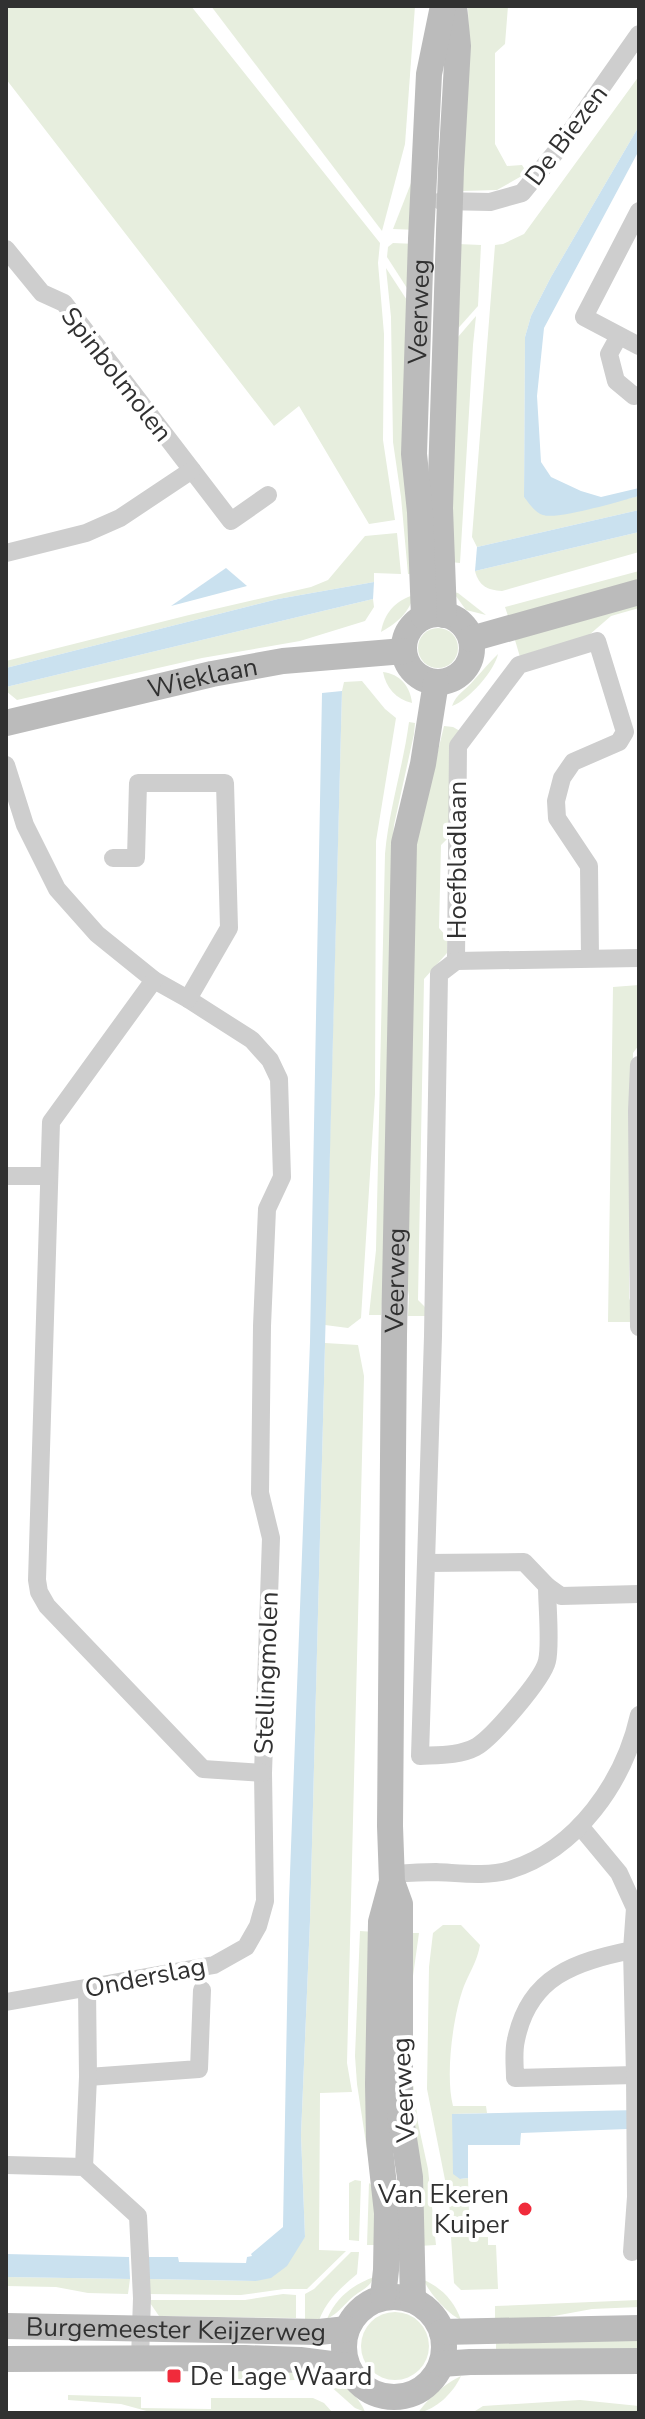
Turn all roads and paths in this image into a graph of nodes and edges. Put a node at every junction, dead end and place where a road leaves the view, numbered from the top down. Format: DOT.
graph roads {
  1 [pos="443,6"];
  2 [pos="454,6"];
  3 [pos="639,34"];
  4 [pos="423,200"];
  5 [pos="450,201"];
  6 [pos="639,211"];
  7 [pos="6,249"];
  8 [pos="619,336"];
  9 [pos="639,346"];
  10 [pos="639,395"];
  11 [pos="192,470"];
  12 [pos="268,495"];
  13 [pos="6,553"];
  14 [pos="639,592"];
  15 [pos="434,616"];
  16 [pos="471,639"];
  17 [pos="404,651"];
  18 [pos="436,682"];
  19 [pos="6,723"];
  20 [pos="6,765"];
  21 [pos="113,858"];
  22 [pos="590,958"];
  23 [pos="639,958"];
  24 [pos="456,961"];
  25 [pos="154,980"];
  26 [pos="188,999"];
  27 [pos="639,1065"];
  28 [pos="6,1176"];
  29 [pos="49,1176"];
  30 [pos="638,1204"];
  31 [pos="639,1327"];
  32 [pos="426,1563"];
  33 [pos="547,1586"];
  34 [pos="639,1594"];
  35 [pos="639,1715"];
  36 [pos="263,1773"];
  37 [pos="580,1826"];
  38 [pos="392,1878"];
  39 [pos="637,1908"];
  40 [pos="632,1950"];
  41 [pos="87,1988"];
  42 [pos="202,1990"];
  43 [pos="6,2002"];
  44 [pos="637,2075"];
  45 [pos="88,2077"];
  46 [pos="6,2165"];
  47 [pos="84,2167"];
  48 [pos="632,2252"];
  49 [pos="383,2297"];
  50 [pos="413,2300"];
  51 [pos="6,2326"];
  52 [pos="141,2328"];
  53 [pos="639,2328"];
  54 [pos="347,2329"];
  55 [pos="442,2332"];
  56 [pos="6,2359"];
  57 [pos="140,2359"];
  58 [pos="639,2361"];
  59 [pos="441,2364"];
  60 [pos="347,2366"];
  61 [pos="378,2404"];
  62 [pos="406,2404"];
  1 -- 4 [label="street, Veerweg"];
  2 -- 5 [label="street, Veerweg"];
  3 -- 5 [label="street, De Biezen"];
  4 -- 5 [label="street, De Biezen"];
  4 -- 15 [label="street, Veerweg"];
  5 -- 15 [label="street, Veerweg"];
  6 -- 8 [label="street"];
  7 -- 11 [label="street, Spinbolmolen"];
  8 -- 9 [label="street"];
  8 -- 10 [label="street"];
  11 -- 12 [label="street, Spinbolmolen"];
  11 -- 13 [label="street"];
  14 -- 16 [label="street"];
  15 -- 16 [label="street"];
  15 -- 17 [label="street"];
  16 -- 18 [label="street"];
  17 -- 18 [label="street"];
  17 -- 19 [label="street, Wieklaan"];
  18 -- 38 [label="street, Veerweg"];
  20 -- 25 [label="street"];
  21 -- 26 [label="street"];
  22 -- 23 [label="street"];
  22 -- 24 [label="street"];
  22 -- 24 [label="street, Hoefbladlaan"];
  24 -- 32 [label="street, Hoefbladlaan"];
  25 -- 26 [label="street"];
  25 -- 29 [label="street, Stellingmolen"];
  26 -- 36 [label="street, Stellingmolen"];
  27 -- 30 [label="street"];
  28 -- 29 [label="street"];
  29 -- 36 [label="street, Stellingmolen"];
  30 -- 31 [label="street"];
  32 -- 33 [label="street"];
  32 -- 33 [label="street"];
  33 -- 34 [label="street"];
  35 -- 37 [label="street"];
  36 -- 41 [label="street, Onderslag"];
  37 -- 38 [label="street"];
  37 -- 39 [label="street"];
  38 -- 49 [label="street, Veerweg"];
  38 -- 50 [label="street, Veerweg"];
  39 -- 40 [label="street"];
  40 -- 44 [label="street"];
  40 -- 44 [label="street"];
  41 -- 43 [label="street, Onderslag"];
  41 -- 45 [label="street"];
  42 -- 45 [label="street"];
  44 -- 48 [label="street"];
  45 -- 47 [label="street"];
  46 -- 47 [label="street"];
  47 -- 52 [label="street"];
  49 -- 50 [label="street"];
  49 -- 54 [label="street"];
  50 -- 55 [label="street"];
  51 -- 52 [label="street, Burgemeester Keijzerweg"];
  52 -- 54 [label="street, Burgemeester Keijzerweg"];
  52 -- 57 [label="street"];
  53 -- 55 [label="street"];
  54 -- 60 [label="street"];
  55 -- 59 [label="street"];
  56 -- 57 [label="street, Burgemeester Keijzerweg"];
  57 -- 60 [label="street, Burgemeester Keijzerweg"];
  58 -- 59 [label="street"];
  59 -- 62 [label="street"];
  60 -- 61 [label="street"];
  61 -- 62 [label="street"];
}
